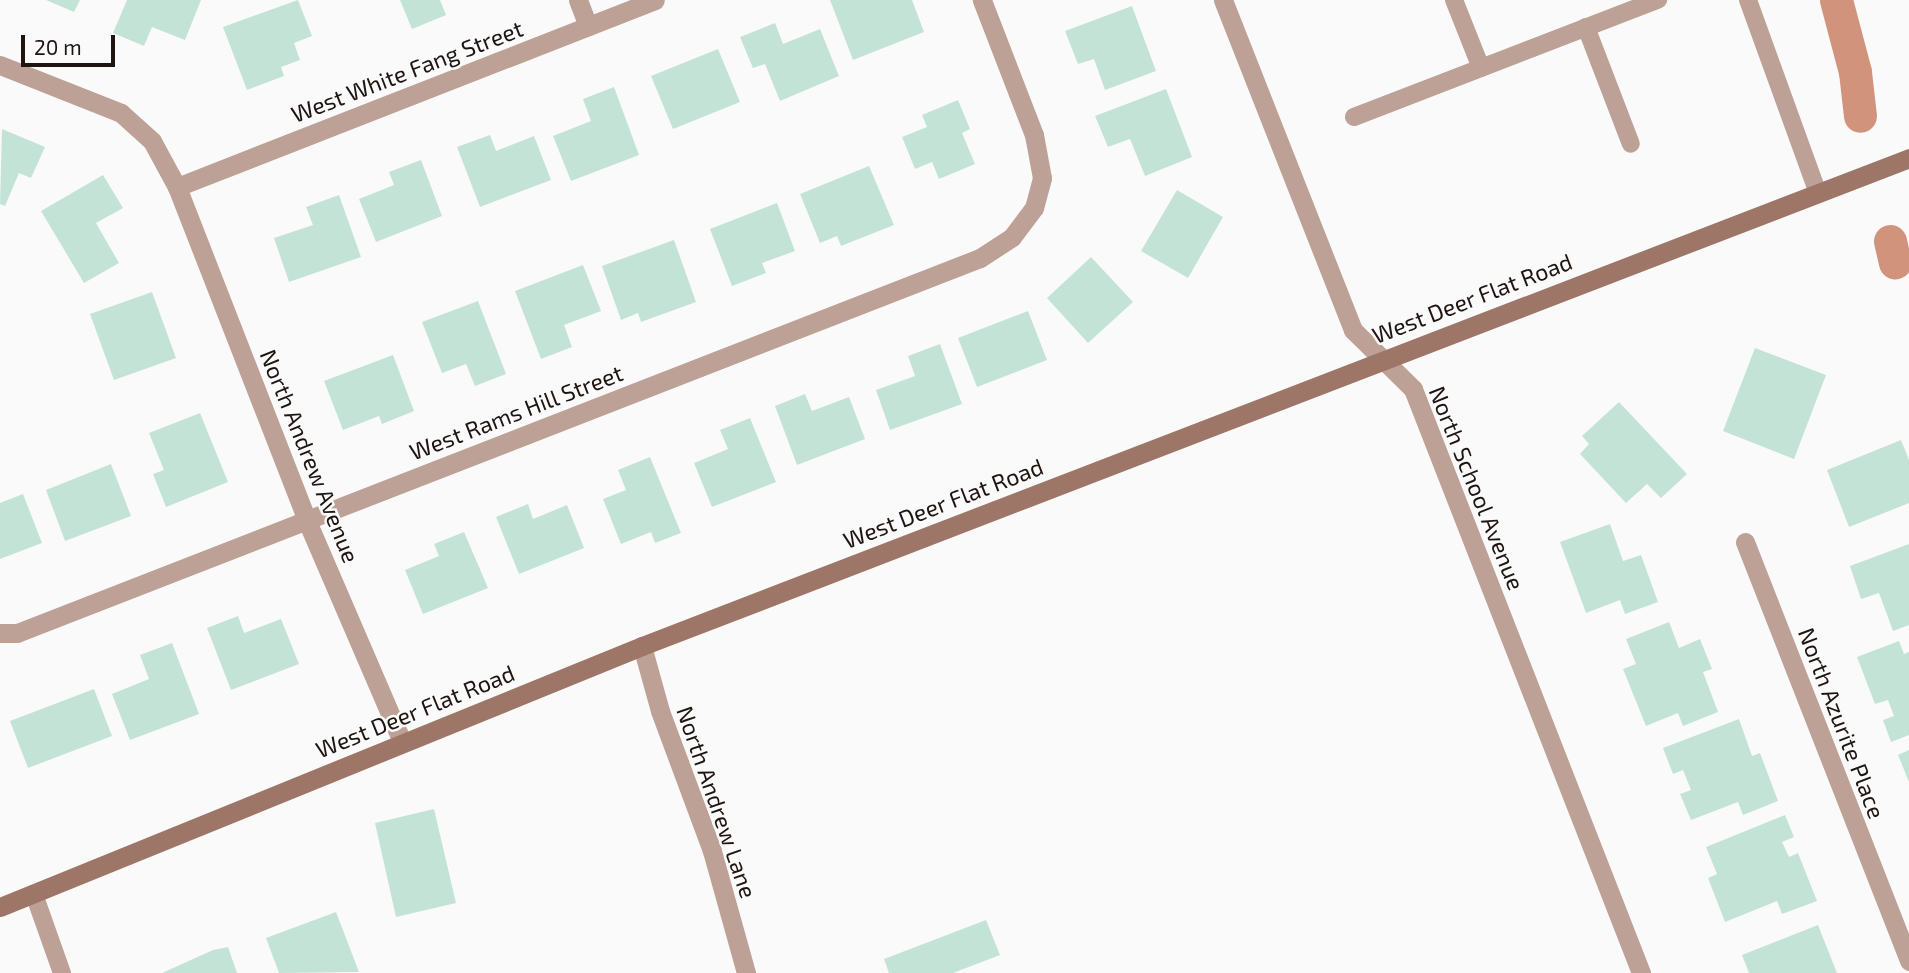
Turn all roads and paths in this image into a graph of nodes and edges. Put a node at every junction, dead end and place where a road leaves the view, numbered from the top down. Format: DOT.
graph roads {
  1 [pos="578,0"];
  2 [pos="655,0"];
  3 [pos="982,0"];
  4 [pos="1223,0"];
  5 [pos="1454,0"];
  6 [pos="1658,0"];
  7 [pos="1748,0"];
  8 [pos="588,26"];
  9 [pos="1586,27"];
  10 [pos="0,65"];
  11 [pos="1481,68"];
  12 [pos="1354,117"];
  13 [pos="1631,144"];
  14 [pos="1909,158"];
  15 [pos="177,187"];
  16 [pos="1818,193"];
  17 [pos="1381,358"];
  18 [pos="307,521"];
  19 [pos="1745,542"];
  20 [pos="0,633"];
  21 [pos="642,646"];
  22 [pos="402,742"];
  23 [pos="34,894"];
  24 [pos="0,907"];
  25 [pos="1909,961"];
  26 [pos="62,973"];
  27 [pos="746,973"];
  28 [pos="1641,973"];
  1 -- 8 [label="street"];
  2 -- 8 [label="street, West White Fang Street"];
  3 -- 18 [label="street, West Rams Hill Street"];
  4 -- 17 [label="street, North School Avenue"];
  5 -- 11 [label="lane"];
  6 -- 9 [label="lane"];
  7 -- 16 [label="lane"];
  8 -- 15 [label="street, West White Fang Street"];
  9 -- 11 [label="lane"];
  9 -- 13 [label="lane"];
  10 -- 15 [label="street, North Andrew Avenue"];
  11 -- 12 [label="lane"];
  14 -- 16 [label="main road, West Deer Flat Road"];
  15 -- 18 [label="street, North Andrew Avenue"];
  16 -- 17 [label="main road, West Deer Flat Road"];
  17 -- 21 [label="main road, West Deer Flat Road"];
  17 -- 28 [label="street, North School Avenue"];
  18 -- 20 [label="street, West Rams Hill Street"];
  18 -- 22 [label="street, North Andrew Avenue"];
  19 -- 25 [label="street, North Azurite Place"];
  21 -- 22 [label="main road, West Deer Flat Road"];
  21 -- 27 [label="street, North Andrew Lane"];
  22 -- 23 [label="main road, West Deer Flat Road"];
  23 -- 24 [label="main road, West Deer Flat Road"];
  23 -- 26 [label="lane"];
}
